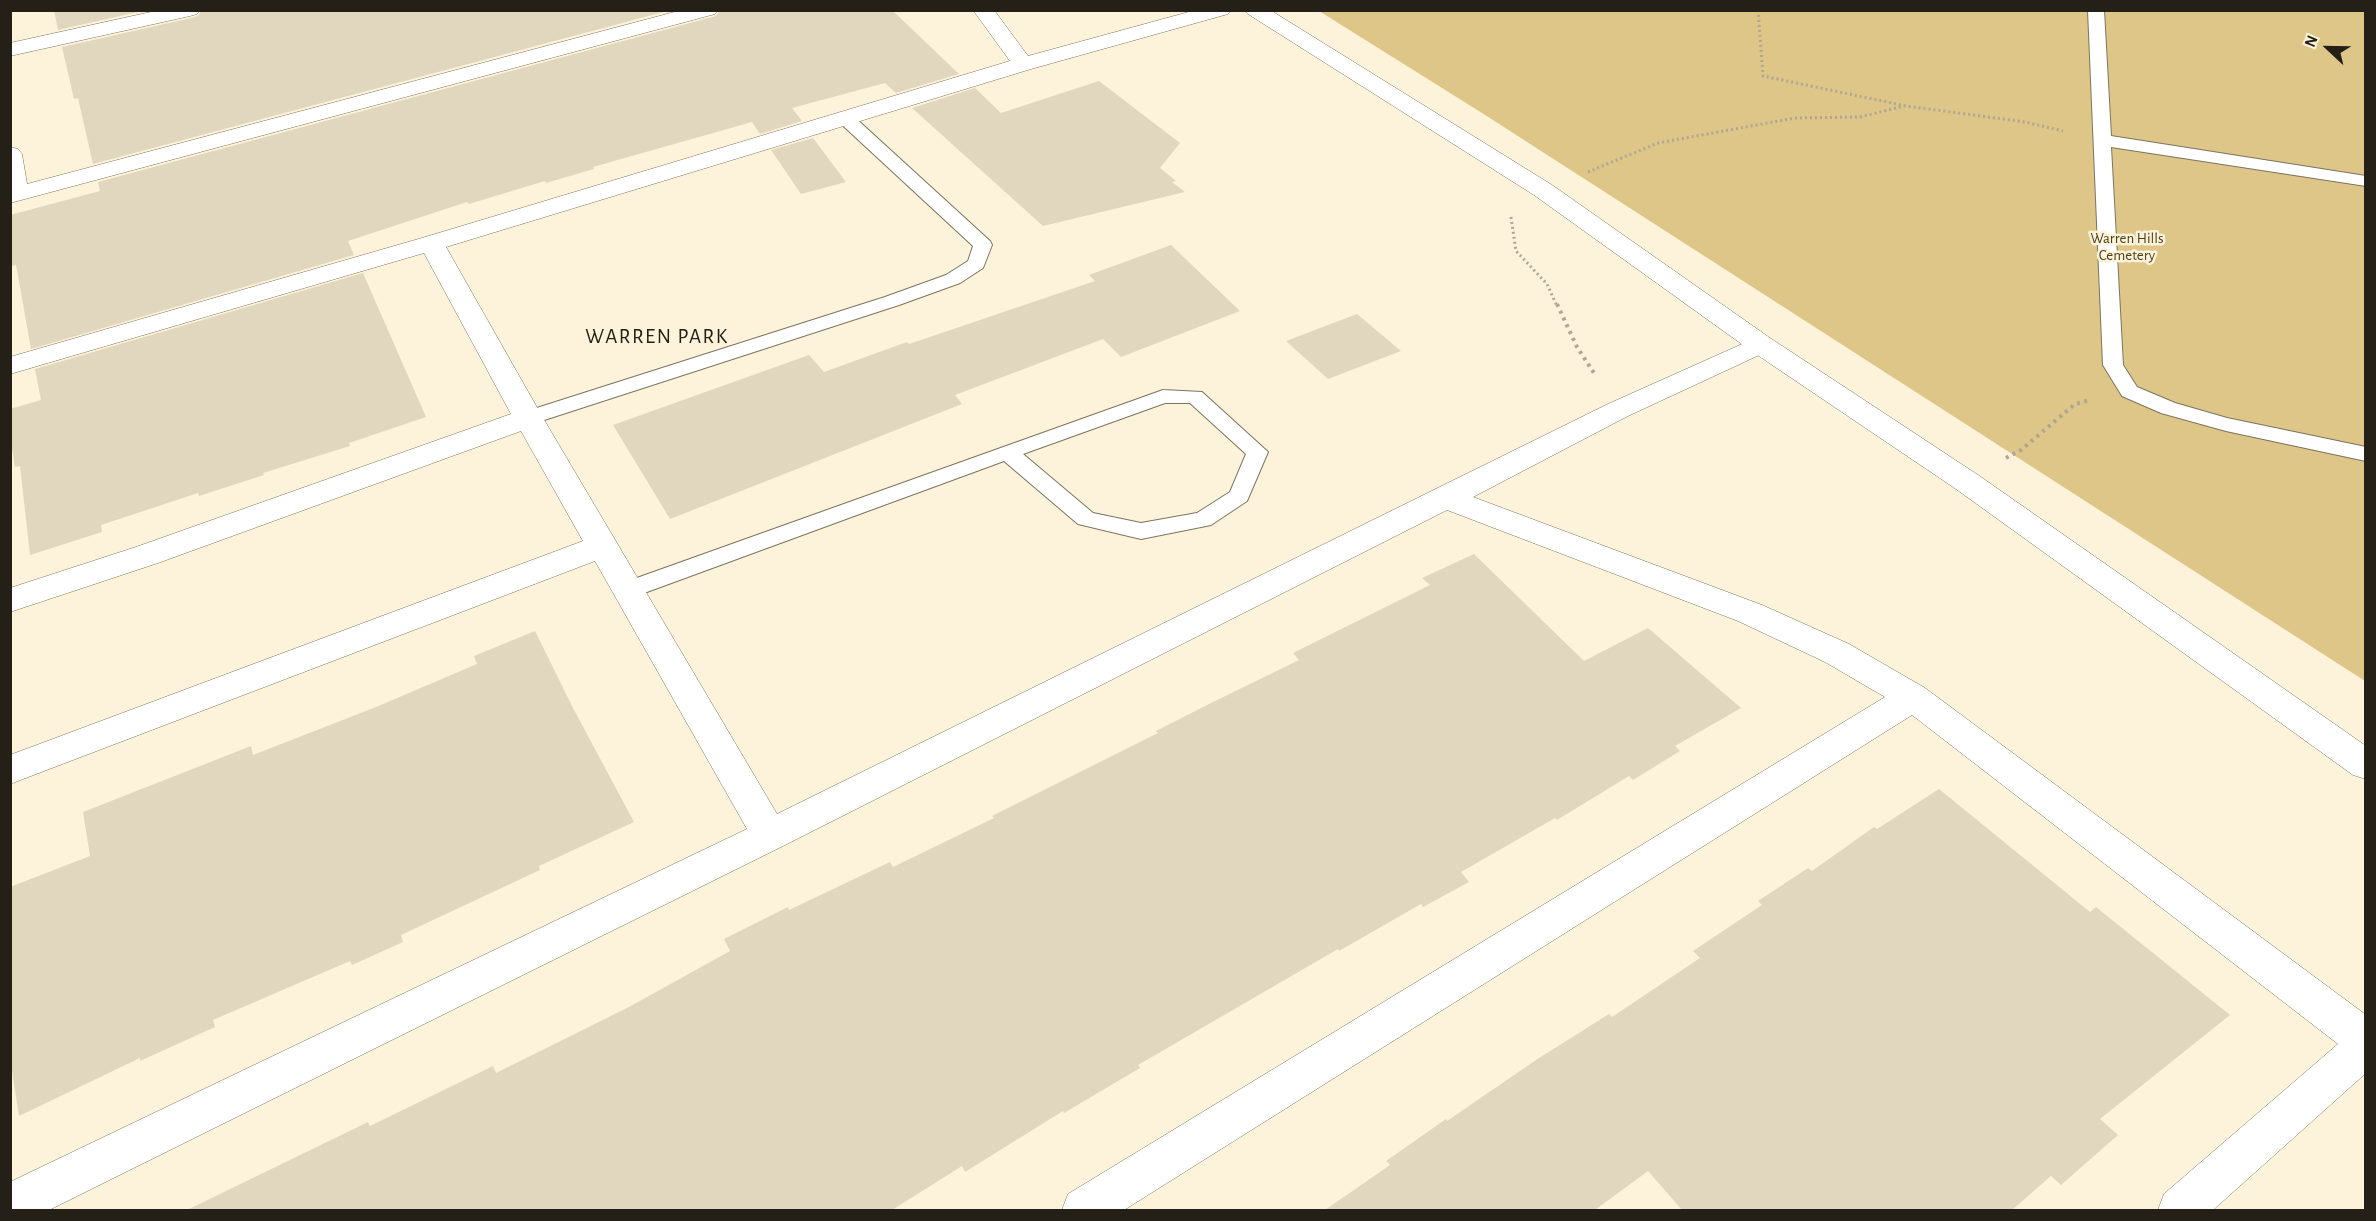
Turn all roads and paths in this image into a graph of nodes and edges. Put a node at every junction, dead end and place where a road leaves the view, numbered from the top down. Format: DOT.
graph roads {
  1 [pos="190,10"];
  2 [pos="708,10"];
  3 [pos="983,10"];
  4 [pos="1221,10"];
  5 [pos="1255,10"];
  6 [pos="1758,10"];
  7 [pos="2096,10"];
  8 [pos="10,50"];
  9 [pos="1023,64"];
  10 [pos="1906,106"];
  11 [pos="845,118"];
  12 [pos="2102,140"];
  13 [pos="10,153"];
  14 [pos="1502,165"];
  15 [pos="2366,182"];
  16 [pos="1543,190"];
  17 [pos="14,196"];
  18 [pos="431,243"];
  19 [pos="1760,344"];
  20 [pos="10,366"];
  21 [pos="2129,391"];
  22 [pos="1618,410"];
  23 [pos="528,418"];
  24 [pos="1008,453"];
  25 [pos="2366,454"];
  26 [pos="1967,482"];
  27 [pos="1446,498"];
  28 [pos="602,546"];
  29 [pos="628,590"];
  30 [pos="10,600"];
  31 [pos="1913,698"];
  32 [pos="2366,765"];
  33 [pos="10,770"];
  34 [pos="770,835"];
  35 [pos="2366,1040"];
  36 [pos="2366,1046"];
  37 [pos="10,1206"];
  38 [pos="1083,1210"];
  39 [pos="2180,1210"];
  1 -- 8 [label="street"];
  2 -- 17 [label="street"];
  3 -- 9 [label="street"];
  4 -- 9 [label="street"];
  5 -- 14 [label="street"];
  6 -- 10 [label="path"];
  7 -- 12 [label="lane"];
  9 -- 11 [label="street"];
  10 -- 12 [label="path"];
  10 -- 16 [label="path"];
  11 -- 18 [label="street"];
  11 -- 23 [label="lane"];
  12 -- 15 [label="lane"];
  12 -- 21 [label="lane"];
  13 -- 17 [label="street"];
  14 -- 16 [label="street"];
  14 -- 22 [label="path"];
  16 -- 19 [label="street"];
  18 -- 20 [label="street"];
  18 -- 23 [label="street"];
  19 -- 22 [label="street"];
  19 -- 26 [label="street"];
  21 -- 25 [label="lane"];
  21 -- 26 [label="path"];
  22 -- 27 [label="street"];
  23 -- 28 [label="street"];
  23 -- 30 [label="street"];
  24 -- 24 [label="lane"];
  24 -- 29 [label="lane"];
  26 -- 32 [label="street"];
  27 -- 31 [label="street"];
  27 -- 34 [label="street"];
  28 -- 29 [label="street"];
  28 -- 33 [label="street"];
  29 -- 34 [label="street"];
  31 -- 35 [label="street"];
  31 -- 38 [label="street"];
  34 -- 37 [label="street"];
  36 -- 39 [label="street"];
}
